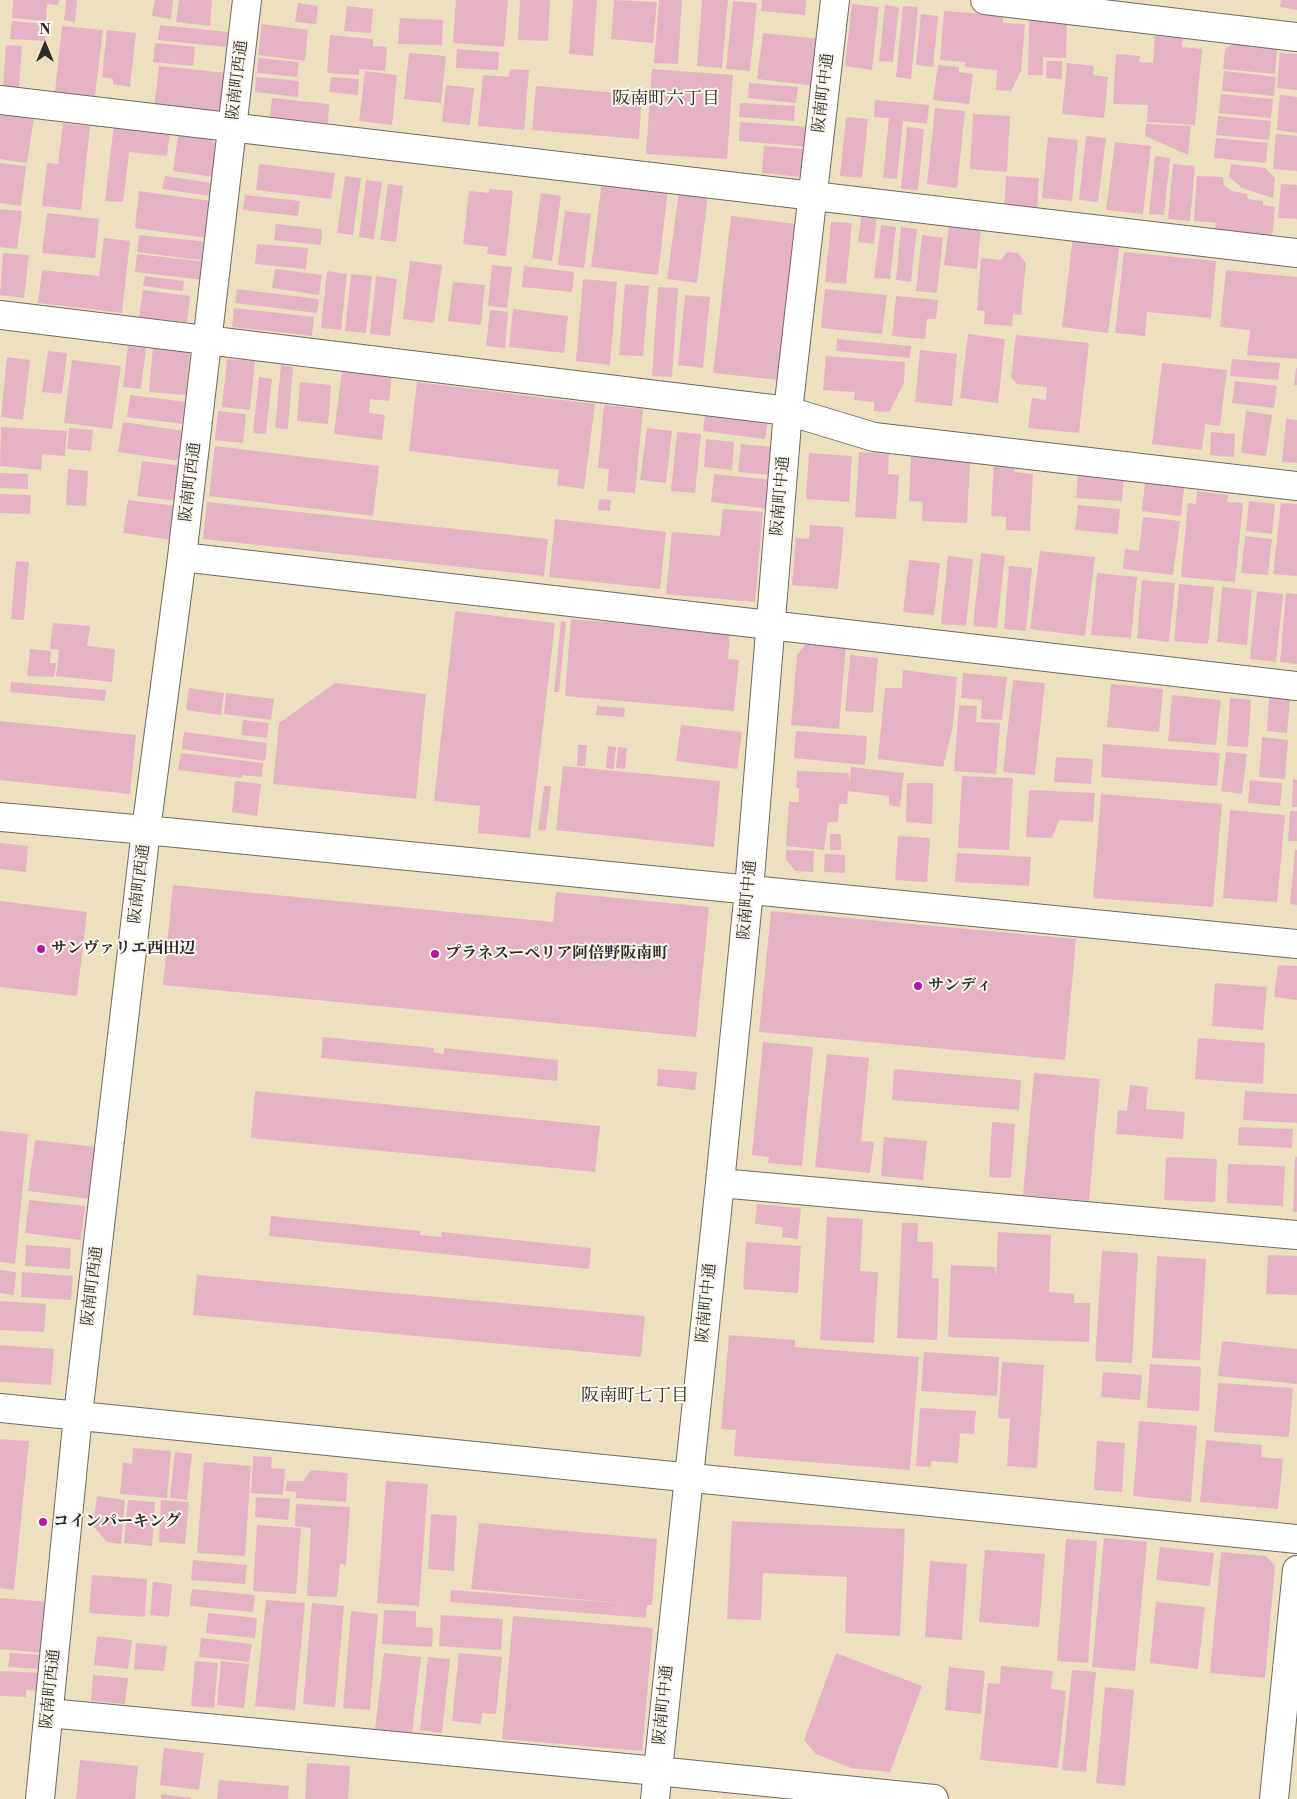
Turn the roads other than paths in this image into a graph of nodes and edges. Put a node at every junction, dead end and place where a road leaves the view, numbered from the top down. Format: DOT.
graph roads {
  1 [pos="247,0"];
  2 [pos="835,0"];
  3 [pos="985,0"];
  4 [pos="1297,37"];
  5 [pos="0,100"];
  6 [pos="232,128"];
  7 [pos="812,194"];
  8 [pos="1297,253"];
  9 [pos="0,315"];
  10 [pos="208,340"];
  11 [pos="788,411"];
  12 [pos="1297,486"];
  13 [pos="182,557"];
  14 [pos="771,625"];
  15 [pos="1297,686"];
  16 [pos="0,817"];
  17 [pos="146,830"];
  18 [pos="750,890"];
  19 [pos="1297,944"];
  20 [pos="720,1183"];
  21 [pos="1297,1235"];
  22 [pos="0,1408"];
  23 [pos="78,1415"];
  24 [pos="689,1477"];
  25 [pos="1297,1539"];
  26 [pos="1297,1570"];
  27 [pos="48,1713"];
  28 [pos="657,1770"];
  29 [pos="40,1799"];
  30 [pos="655,1799"];
  31 [pos="934,1799"];
  32 [pos="1274,1799"];
  1 -- 6 [label="street, 阪南町西通"];
  2 -- 7 [label="street, 阪南町中通"];
  3 -- 4 [label="street"];
  5 -- 6 [label="street"];
  6 -- 7 [label="street"];
  6 -- 10 [label="street, 阪南町西通"];
  7 -- 8 [label="street"];
  7 -- 11 [label="street, 阪南町中通"];
  9 -- 10 [label="street"];
  10 -- 11 [label="street"];
  10 -- 13 [label="street, 阪南町西通"];
  11 -- 12 [label="street"];
  11 -- 14 [label="street, 阪南町中通"];
  13 -- 14 [label="street"];
  13 -- 17 [label="street, 阪南町西通"];
  14 -- 15 [label="street"];
  14 -- 18 [label="street, 阪南町中通"];
  16 -- 17 [label="street"];
  17 -- 18 [label="street"];
  17 -- 23 [label="street, 阪南町西通"];
  18 -- 19 [label="street"];
  18 -- 20 [label="street, 阪南町中通"];
  20 -- 21 [label="street"];
  20 -- 24 [label="street, 阪南町中通"];
  22 -- 23 [label="street"];
  23 -- 24 [label="street"];
  23 -- 27 [label="street, 阪南町西通"];
  24 -- 25 [label="street"];
  24 -- 28 [label="street, 阪南町中通"];
  26 -- 32 [label="street"];
  27 -- 28 [label="street"];
  27 -- 29 [label="street, 阪南町西通"];
  28 -- 30 [label="street, 阪南町中通"];
  28 -- 31 [label="street"];
}
